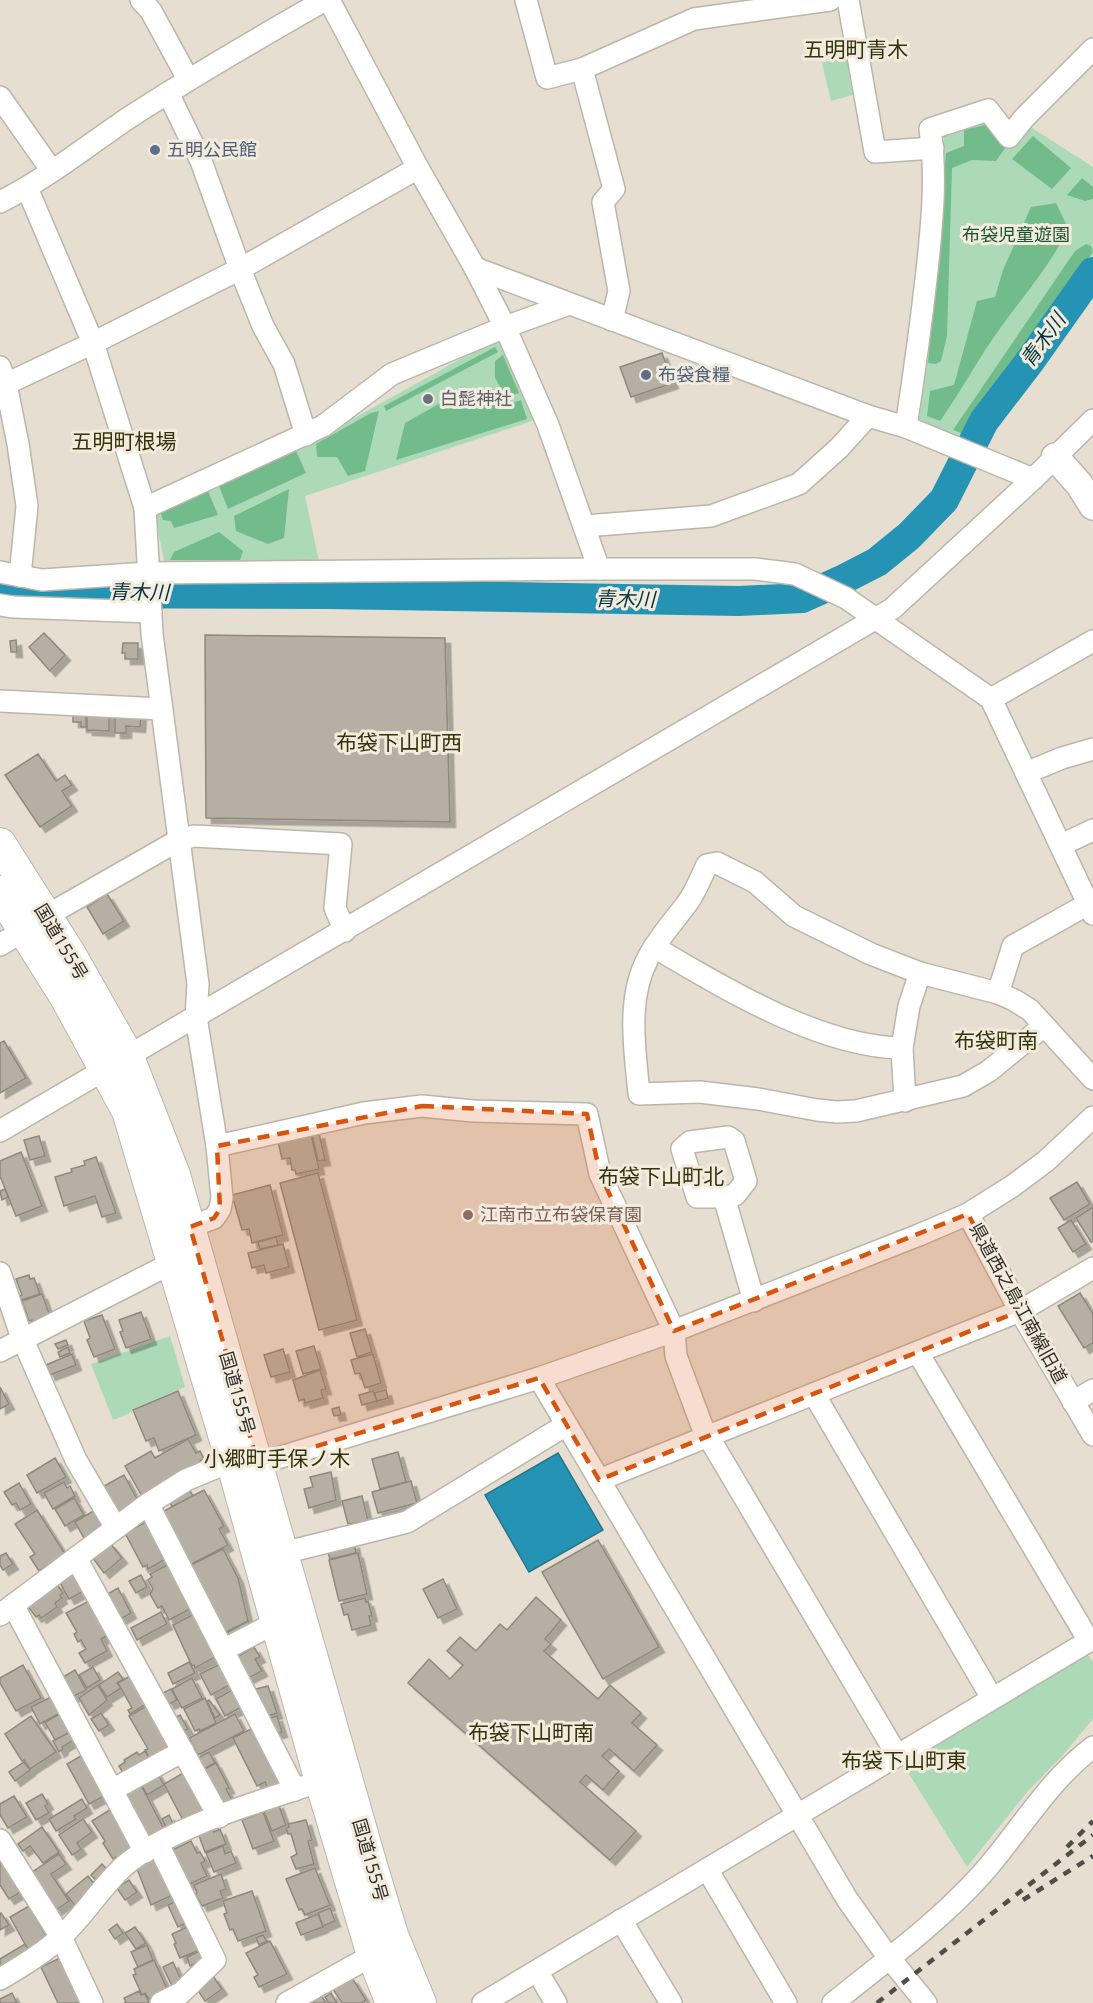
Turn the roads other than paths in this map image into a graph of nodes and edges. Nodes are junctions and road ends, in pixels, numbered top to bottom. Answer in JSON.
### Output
{"nodes":[{"id":1,"x":141,"y":0,"type":"edge"},
{"id":2,"x":325,"y":0,"type":"edge"},
{"id":3,"x":329,"y":0,"type":"edge"},
{"id":4,"x":526,"y":0,"type":"edge"},
{"id":5,"x":830,"y":0,"type":"edge"},
{"id":6,"x":849,"y":0,"type":"edge"},
{"id":7,"x":1093,"y":49,"type":"edge"},
{"id":8,"x":582,"y":69,"type":"junction"},
{"id":9,"x":188,"y":79,"type":"junction"},
{"id":10,"x":168,"y":93,"type":"junction"},
{"id":11,"x":0,"y":97,"type":"edge"},
{"id":12,"x":933,"y":148,"type":"junction"},
{"id":13,"x":418,"y":168,"type":"junction"},
{"id":14,"x":52,"y":171,"type":"junction"},
{"id":15,"x":27,"y":189,"type":"junction"},
{"id":16,"x":0,"y":202,"type":"edge"},
{"id":17,"x":475,"y":267,"type":"junction"},
{"id":18,"x":240,"y":269,"type":"junction"},
{"id":19,"x":568,"y":304,"type":"junction"},
{"id":20,"x":612,"y":320,"type":"junction"},
{"id":21,"x":505,"y":327,"type":"junction"},
{"id":22,"x":93,"y":343,"type":"junction"},
{"id":23,"x":3,"y":376,"type":"edge"},
{"id":24,"x":868,"y":416,"type":"junction"},
{"id":25,"x":1093,"y":420,"type":"edge"},
{"id":26,"x":906,"y":427,"type":"junction"},
{"id":27,"x":306,"y":435,"type":"junction"},
{"id":28,"x":1055,"y":457,"type":"junction"},
{"id":29,"x":1033,"y":478,"type":"junction"},
{"id":30,"x":1093,"y":506,"type":"edge"},
{"id":31,"x":145,"y":508,"type":"junction"},
{"id":32,"x":585,"y":526,"type":"junction"},
{"id":33,"x":600,"y":569,"type":"junction"},
{"id":34,"x":10,"y":574,"type":"edge"},
{"id":35,"x":149,"y":577,"type":"junction"},
{"id":36,"x":0,"y":605,"type":"edge"},
{"id":37,"x":150,"y":609,"type":"junction"},
{"id":38,"x":877,"y":618,"type":"junction"},
{"id":39,"x":1093,"y":641,"type":"edge"},
{"id":40,"x":991,"y":699,"type":"junction"},
{"id":41,"x":0,"y":701,"type":"edge"},
{"id":42,"x":161,"y":709,"type":"junction"},
{"id":43,"x":1093,"y":749,"type":"edge"},
{"id":44,"x":1026,"y":773,"type":"junction"},
{"id":45,"x":1093,"y":830,"type":"edge"},
{"id":46,"x":179,"y":840,"type":"junction"},
{"id":47,"x":0,"y":844,"type":"edge"},
{"id":48,"x":1060,"y":845,"type":"junction"},
{"id":49,"x":0,"y":892,"type":"edge"},
{"id":50,"x":1091,"y":909,"type":"edge"},
{"id":51,"x":23,"y":931,"type":"edge"},
{"id":52,"x":345,"y":931,"type":"junction"},
{"id":53,"x":654,"y":947,"type":"junction"},
{"id":54,"x":920,"y":973,"type":"junction"},
{"id":55,"x":998,"y":993,"type":"junction"},
{"id":56,"x":196,"y":1017,"type":"junction"},
{"id":57,"x":1044,"y":1026,"type":"junction"},
{"id":58,"x":902,"y":1047,"type":"junction"},
{"id":59,"x":116,"y":1064,"type":"junction"},
{"id":60,"x":1093,"y":1079,"type":"edge"},
{"id":61,"x":905,"y":1101,"type":"junction"},
{"id":62,"x":1093,"y":1118,"type":"edge"},
{"id":63,"x":0,"y":1131,"type":"edge"},
{"id":64,"x":217,"y":1146,"type":"junction"},
{"id":65,"x":724,"y":1197,"type":"dead end"},
{"id":66,"x":968,"y":1214,"type":"junction"},
{"id":67,"x":190,"y":1227,"type":"junction"},
{"id":68,"x":172,"y":1263,"type":"junction"},
{"id":69,"x":1093,"y":1268,"type":"edge"},
{"id":70,"x":0,"y":1273,"type":"edge"},
{"id":71,"x":754,"y":1301,"type":"junction"},
{"id":72,"x":1020,"y":1311,"type":"junction"},
{"id":73,"x":674,"y":1331,"type":"junction"},
{"id":74,"x":22,"y":1338,"type":"junction"},
{"id":75,"x":0,"y":1351,"type":"edge"},
{"id":76,"x":918,"y":1353,"type":"junction"},
{"id":77,"x":539,"y":1378,"type":"junction"},
{"id":78,"x":1093,"y":1390,"type":"edge"},
{"id":79,"x":814,"y":1394,"type":"junction"},
{"id":80,"x":1073,"y":1402,"type":"junction"},
{"id":81,"x":566,"y":1425,"type":"junction"},
{"id":82,"x":1093,"y":1435,"type":"edge"},
{"id":83,"x":708,"y":1437,"type":"junction"},
{"id":84,"x":245,"y":1463,"type":"junction"},
{"id":85,"x":599,"y":1480,"type":"junction"},
{"id":86,"x":148,"y":1504,"type":"junction"},
{"id":87,"x":116,"y":1528,"type":"junction"},
{"id":88,"x":283,"y":1553,"type":"junction"},
{"id":89,"x":76,"y":1558,"type":"junction"},
{"id":90,"x":7,"y":1610,"type":"edge"},
{"id":91,"x":277,"y":1622,"type":"junction"},
{"id":92,"x":1091,"y":1645,"type":"edge"},
{"id":93,"x":223,"y":1650,"type":"junction"},
{"id":94,"x":992,"y":1698,"type":"junction"},
{"id":95,"x":1093,"y":1747,"type":"edge"},
{"id":96,"x":183,"y":1751,"type":"junction"},
{"id":97,"x":897,"y":1755,"type":"junction"},
{"id":98,"x":308,"y":1785,"type":"junction"},
{"id":99,"x":112,"y":1790,"type":"junction"},
{"id":100,"x":796,"y":1816,"type":"junction"},
{"id":101,"x":219,"y":1817,"type":"junction"},
{"id":102,"x":1,"y":1843,"type":"edge"},
{"id":103,"x":152,"y":1848,"type":"junction"},
{"id":104,"x":707,"y":1869,"type":"junction"},
{"id":105,"x":621,"y":1920,"type":"junction"},
{"id":106,"x":61,"y":1937,"type":"junction"},
{"id":107,"x":373,"y":1955,"type":"junction"},
{"id":108,"x":889,"y":1958,"type":"junction"},
{"id":109,"x":537,"y":1971,"type":"junction"},
{"id":110,"x":0,"y":1979,"type":"edge"},
{"id":111,"x":92,"y":2003,"type":"edge"},
{"id":112,"x":161,"y":2003,"type":"edge"},
{"id":113,"x":287,"y":2003,"type":"edge"},
{"id":114,"x":392,"y":2003,"type":"edge"},
{"id":115,"x":420,"y":2003,"type":"edge"},
{"id":116,"x":483,"y":2003,"type":"edge"},
{"id":117,"x":556,"y":2003,"type":"edge"},
{"id":118,"x":671,"y":2003,"type":"edge"},
{"id":119,"x":786,"y":2003,"type":"edge"},
{"id":120,"x":832,"y":2003,"type":"edge"},
{"id":121,"x":926,"y":2003,"type":"edge"}],
"edges":[{"from":1,"to":9,"type":"street"},
{"from":2,"to":9,"type":"street"},
{"from":3,"to":13,"type":"street"},
{"from":4,"to":8,"type":"street"},
{"from":5,"to":8,"type":"street"},
{"from":6,"to":12,"type":"street"},
{"from":7,"to":12,"type":"street"},
{"from":8,"to":20,"type":"street"},
{"from":9,"to":10,"type":"street"},
{"from":10,"to":14,"type":"street"},
{"from":10,"to":18,"type":"street"},
{"from":11,"to":14,"type":"street"},
{"from":12,"to":26,"type":"street"},
{"from":13,"to":17,"type":"street"},
{"from":13,"to":18,"type":"street"},
{"from":14,"to":15,"type":"street"},
{"from":15,"to":16,"type":"street"},
{"from":15,"to":22,"type":"street"},
{"from":17,"to":19,"type":"street"},
{"from":17,"to":21,"type":"street"},
{"from":18,"to":22,"type":"street"},
{"from":18,"to":27,"type":"street"},
{"from":19,"to":20,"type":"street"},
{"from":19,"to":21,"type":"street"},
{"from":20,"to":24,"type":"street"},
{"from":21,"to":27,"type":"street"},
{"from":21,"to":32,"type":"street"},
{"from":22,"to":23,"type":"street"},
{"from":22,"to":31,"type":"street"},
{"from":23,"to":34,"type":"street"},
{"from":24,"to":26,"type":"street"},
{"from":24,"to":32,"type":"street"},
{"from":25,"to":28,"type":"street"},
{"from":26,"to":29,"type":"street"},
{"from":27,"to":31,"type":"street"},
{"from":28,"to":29,"type":"street"},
{"from":28,"to":30,"type":"main road"},
{"from":29,"to":38,"type":"street"},
{"from":31,"to":35,"type":"street"},
{"from":32,"to":33,"type":"street"},
{"from":33,"to":35,"type":"street"},
{"from":33,"to":38,"type":"street"},
{"from":34,"to":35,"type":"street"},
{"from":35,"to":37,"type":"street"},
{"from":36,"to":37,"type":"street"},
{"from":37,"to":42,"type":"street"},
{"from":38,"to":40,"type":"street"},
{"from":38,"to":52,"type":"street"},
{"from":39,"to":40,"type":"street"},
{"from":40,"to":44,"type":"street"},
{"from":41,"to":42,"type":"street"},
{"from":42,"to":46,"type":"street"},
{"from":43,"to":44,"type":"street"},
{"from":44,"to":48,"type":"street"},
{"from":45,"to":48,"type":"street"},
{"from":46,"to":51,"type":"street"},
{"from":46,"to":52,"type":"street"},
{"from":46,"to":56,"type":"street"},
{"from":47,"to":51,"type":"highway","name":"国道155号"},
{"from":48,"to":50,"type":"street"},
{"from":49,"to":51,"type":"highway","name":"国道155号"},
{"from":50,"to":55,"type":"street"},
{"from":51,"to":59,"type":"highway","name":"国道155号"},
{"from":52,"to":56,"type":"street"},
{"from":53,"to":54,"type":"street"},
{"from":53,"to":58,"type":"street"},
{"from":53,"to":61,"type":"street"},
{"from":54,"to":55,"type":"street"},
{"from":54,"to":58,"type":"street"},
{"from":55,"to":57,"type":"street"},
{"from":56,"to":59,"type":"street"},
{"from":56,"to":64,"type":"street"},
{"from":57,"to":60,"type":"street"},
{"from":57,"to":61,"type":"street"},
{"from":58,"to":61,"type":"street"},
{"from":59,"to":63,"type":"street"},
{"from":59,"to":67,"type":"highway","name":"国道155号"},
{"from":59,"to":68,"type":"highway","name":"国道155号"},
{"from":62,"to":66,"type":"street","name":"県道西之島江南線旧道"},
{"from":64,"to":67,"type":"street"},
{"from":64,"to":73,"type":"street"},
{"from":65,"to":71,"type":"street"},
{"from":66,"to":71,"type":"street"},
{"from":66,"to":72,"type":"street","name":"県道西之島江南線旧道"},
{"from":67,"to":84,"type":"highway","name":"国道155号"},
{"from":68,"to":74,"type":"street"},
{"from":68,"to":84,"type":"highway","name":"国道155号"},
{"from":69,"to":72,"type":"street"},
{"from":70,"to":74,"type":"street"},
{"from":71,"to":73,"type":"street"},
{"from":72,"to":76,"type":"street"},
{"from":72,"to":80,"type":"street","name":"県道西之島江南線旧道"},
{"from":73,"to":77,"type":"street"},
{"from":73,"to":83,"type":"street"},
{"from":74,"to":75,"type":"street"},
{"from":74,"to":87,"type":"street"},
{"from":76,"to":79,"type":"street"},
{"from":76,"to":92,"type":"street"},
{"from":77,"to":81,"type":"street"},
{"from":77,"to":84,"type":"street"},
{"from":78,"to":80,"type":"street"},
{"from":79,"to":83,"type":"street"},
{"from":79,"to":94,"type":"street"},
{"from":80,"to":82,"type":"street","name":"県道西之島江南線旧道"},
{"from":81,"to":85,"type":"street"},
{"from":81,"to":88,"type":"street"},
{"from":83,"to":85,"type":"street"},
{"from":83,"to":97,"type":"street"},
{"from":84,"to":86,"type":"street"},
{"from":84,"to":88,"type":"highway","name":"国道155号"},
{"from":84,"to":91,"type":"highway","name":"国道155号"},
{"from":85,"to":100,"type":"street"},
{"from":86,"to":87,"type":"street"},
{"from":86,"to":93,"type":"street"},
{"from":87,"to":89,"type":"street"},
{"from":88,"to":115,"type":"highway","name":"国道155号"},
{"from":89,"to":90,"type":"street"},
{"from":89,"to":96,"type":"street"},
{"from":90,"to":99,"type":"street"},
{"from":91,"to":93,"type":"street"},
{"from":91,"to":98,"type":"highway","name":"国道155号"},
{"from":92,"to":94,"type":"street"},
{"from":93,"to":98,"type":"street"},
{"from":94,"to":97,"type":"street"},
{"from":95,"to":108,"type":"street"},
{"from":96,"to":99,"type":"street"},
{"from":96,"to":101,"type":"street"},
{"from":97,"to":100,"type":"street"},
{"from":98,"to":101,"type":"street"},
{"from":98,"to":107,"type":"highway","name":"国道155号"},
{"from":99,"to":103,"type":"street"},
{"from":100,"to":104,"type":"street"},
{"from":100,"to":108,"type":"street"},
{"from":101,"to":103,"type":"street"},
{"from":102,"to":106,"type":"street"},
{"from":103,"to":106,"type":"street"},
{"from":103,"to":112,"type":"street"},
{"from":104,"to":105,"type":"street"},
{"from":104,"to":119,"type":"street"},
{"from":105,"to":109,"type":"street"},
{"from":105,"to":118,"type":"street"},
{"from":106,"to":110,"type":"street"},
{"from":106,"to":111,"type":"street"},
{"from":107,"to":113,"type":"street"},
{"from":107,"to":114,"type":"highway","name":"国道155号"},
{"from":108,"to":120,"type":"street"},
{"from":108,"to":121,"type":"street"},
{"from":109,"to":116,"type":"street"},
{"from":109,"to":117,"type":"street"}]}
